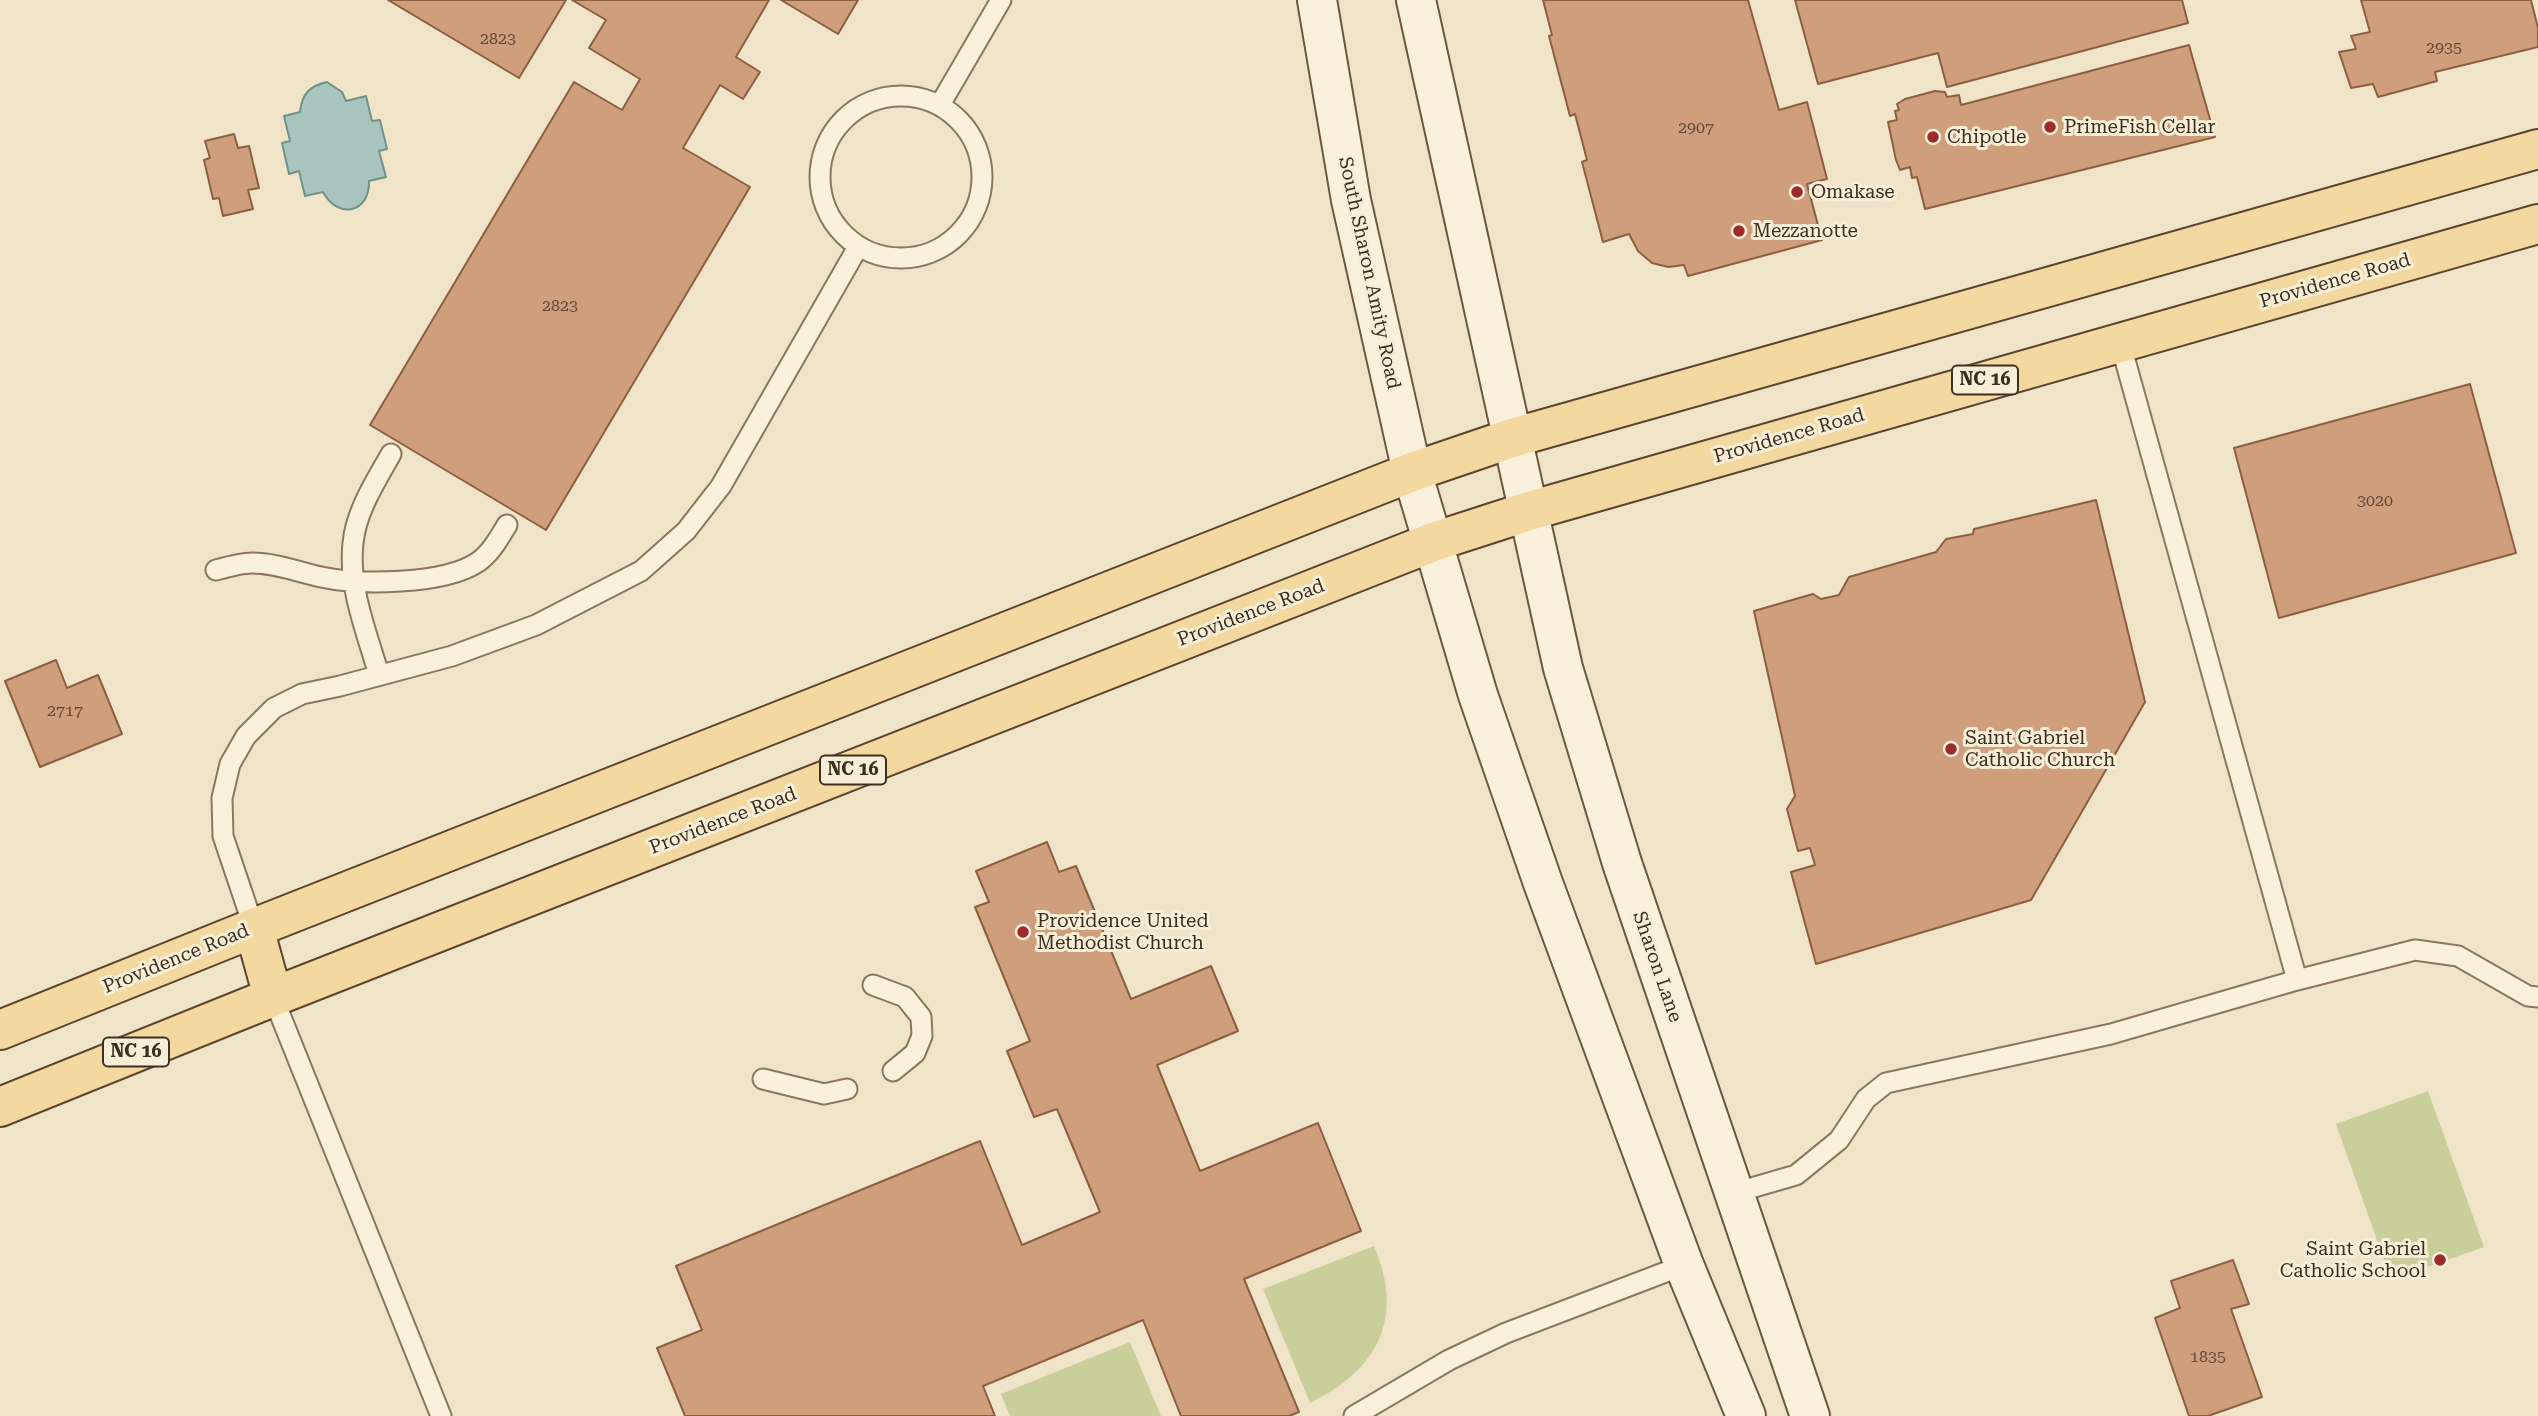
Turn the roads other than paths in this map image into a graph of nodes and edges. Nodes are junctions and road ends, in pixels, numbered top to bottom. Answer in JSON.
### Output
{"nodes":[{"id":1,"x":1001,"y":0,"type":"edge"},
{"id":2,"x":1317,"y":0,"type":"edge"},
{"id":3,"x":1416,"y":0,"type":"edge"},
{"id":4,"x":941,"y":103,"type":"junction"},
{"id":5,"x":2538,"y":149,"type":"edge"},
{"id":6,"x":2538,"y":224,"type":"edge"},
{"id":7,"x":858,"y":247,"type":"junction"},
{"id":8,"x":2120,"y":342,"type":"junction"},
{"id":9,"x":1512,"y":439,"type":"junction"},
{"id":10,"x":391,"y":454,"type":"dead end"},
{"id":11,"x":1412,"y":472,"type":"junction"},
{"id":12,"x":1529,"y":510,"type":"junction"},
{"id":13,"x":507,"y":524,"type":"dead end"},
{"id":14,"x":1433,"y":542,"type":"junction"},
{"id":15,"x":216,"y":570,"type":"dead end"},
{"id":16,"x":354,"y":580,"type":"junction"},
{"id":17,"x":379,"y":675,"type":"junction"},
{"id":18,"x":254,"y":928,"type":"junction"},
{"id":19,"x":2297,"y":980,"type":"junction"},
{"id":20,"x":873,"y":985,"type":"dead end"},
{"id":21,"x":2538,"y":997,"type":"edge"},
{"id":22,"x":273,"y":998,"type":"junction"},
{"id":23,"x":0,"y":1030,"type":"edge"},
{"id":24,"x":893,"y":1071,"type":"dead end"},
{"id":25,"x":763,"y":1079,"type":"dead end"},
{"id":26,"x":847,"y":1089,"type":"dead end"},
{"id":27,"x":0,"y":1107,"type":"edge"},
{"id":28,"x":1734,"y":1193,"type":"junction"},
{"id":29,"x":1684,"y":1265,"type":"junction"},
{"id":30,"x":440,"y":1416,"type":"edge"},
{"id":31,"x":1354,"y":1416,"type":"edge"},
{"id":32,"x":1746,"y":1416,"type":"edge"},
{"id":33,"x":1810,"y":1416,"type":"edge"}],
"edges":[{"from":1,"to":4,"type":"lane"},
{"from":2,"to":11,"type":"main road","name":"South Sharon Amity Road"},
{"from":3,"to":9,"type":"main road"},
{"from":4,"to":7,"type":"lane"},
{"from":4,"to":7,"type":"lane"},
{"from":5,"to":9,"type":"main road","name":"Providence Road"},
{"from":6,"to":8,"type":"main road","name":"Providence Road","number":"NC 16"},
{"from":7,"to":17,"type":"lane"},
{"from":8,"to":12,"type":"main road","name":"Providence Road","number":"NC 16"},
{"from":8,"to":19,"type":"lane"},
{"from":9,"to":11,"type":"main road","name":"Providence Road"},
{"from":9,"to":12,"type":"main road"},
{"from":10,"to":16,"type":"lane"},
{"from":11,"to":14,"type":"main road","name":"South Sharon Amity Road"},
{"from":11,"to":18,"type":"main road","name":"Providence Road"},
{"from":12,"to":14,"type":"main road","name":"Providence Road","number":"NC 16"},
{"from":12,"to":28,"type":"main road","name":"Sharon Lane"},
{"from":13,"to":16,"type":"lane"},
{"from":14,"to":22,"type":"main road","name":"Providence Road","number":"NC 16"},
{"from":14,"to":29,"type":"main road"},
{"from":15,"to":16,"type":"lane"},
{"from":16,"to":17,"type":"lane"},
{"from":17,"to":18,"type":"lane"},
{"from":18,"to":22,"type":"main road"},
{"from":18,"to":23,"type":"main road","name":"Providence Road"},
{"from":19,"to":21,"type":"lane"},
{"from":19,"to":28,"type":"lane"},
{"from":20,"to":24,"type":"lane"},
{"from":22,"to":27,"type":"main road","name":"Providence Road","number":"NC 16"},
{"from":22,"to":30,"type":"lane"},
{"from":25,"to":26,"type":"lane"},
{"from":28,"to":33,"type":"main road","name":"Sharon Lane"},
{"from":29,"to":31,"type":"lane"},
{"from":29,"to":32,"type":"main road"}]}
